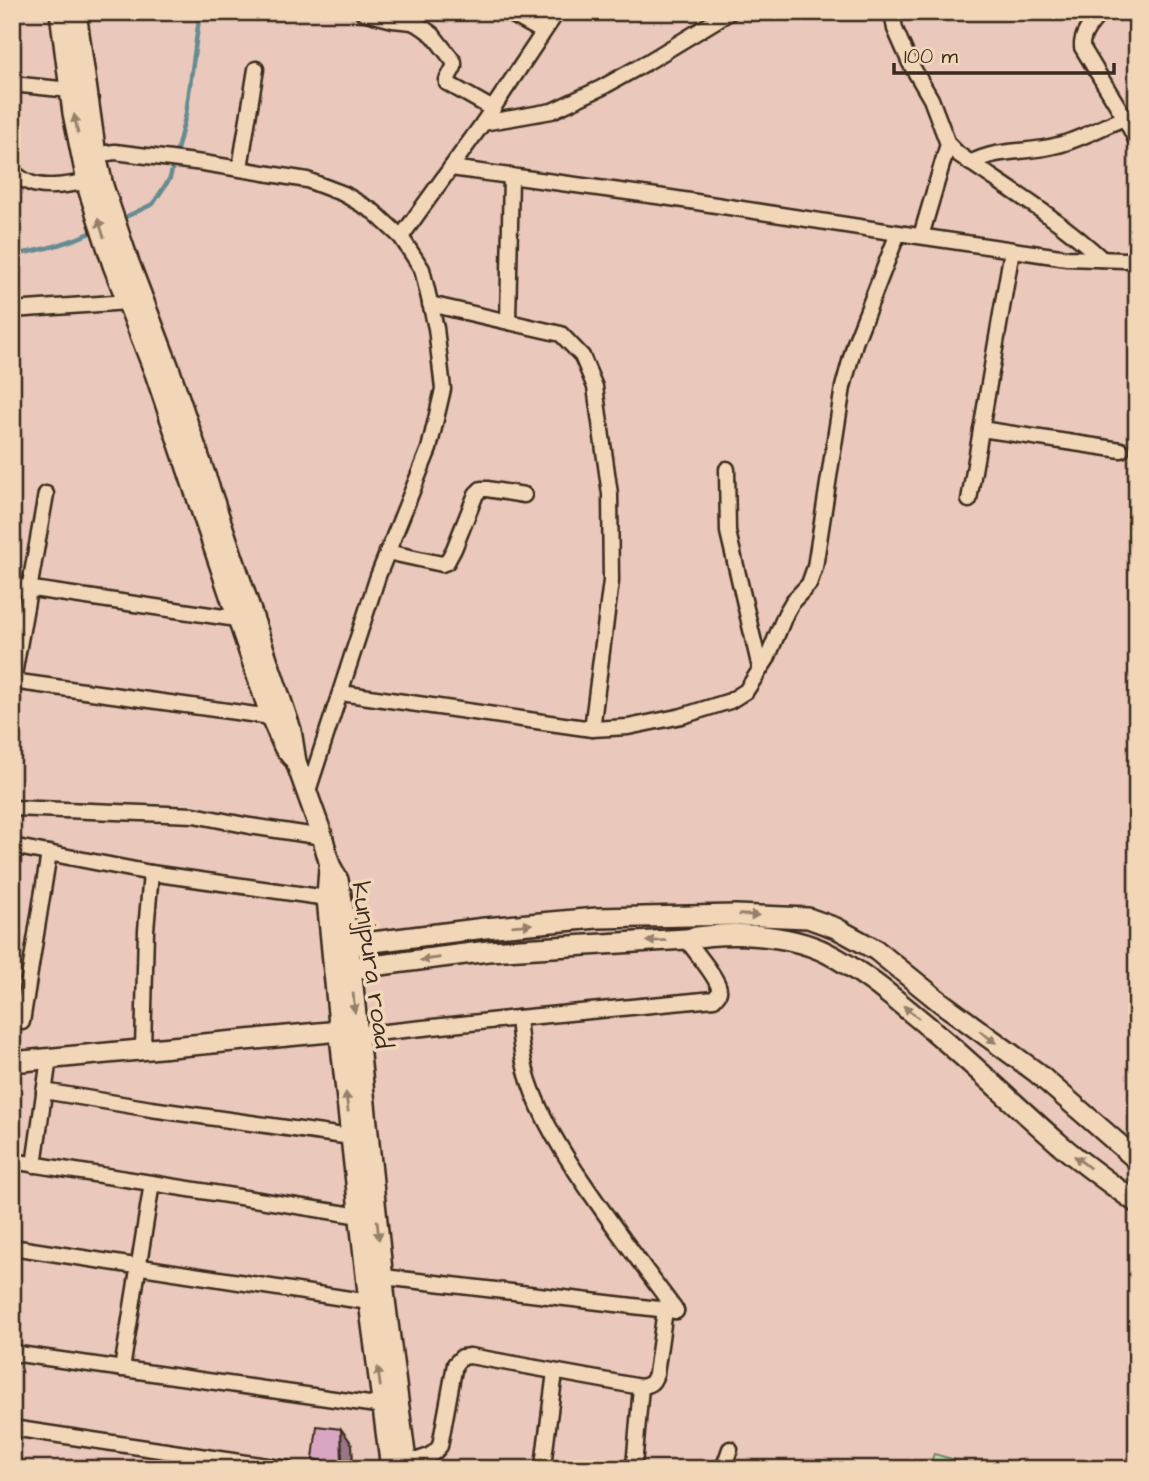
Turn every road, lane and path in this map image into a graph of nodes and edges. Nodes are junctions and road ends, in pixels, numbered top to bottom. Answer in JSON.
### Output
{"nodes":[{"id":1,"x":60,"y":12,"type":"edge"},
{"id":2,"x":76,"y":12,"type":"edge"},
{"id":3,"x":362,"y":12,"type":"edge"},
{"id":4,"x":507,"y":12,"type":"edge"},
{"id":5,"x":557,"y":12,"type":"edge"},
{"id":6,"x":730,"y":12,"type":"edge"},
{"id":7,"x":892,"y":12,"type":"edge"},
{"id":8,"x":1101,"y":12,"type":"edge"},
{"id":9,"x":543,"y":32,"type":"junction"},
{"id":10,"x":257,"y":69,"type":"dead end"},
{"id":11,"x":12,"y":84,"type":"edge"},
{"id":12,"x":70,"y":90,"type":"junction"},
{"id":13,"x":493,"y":108,"type":"junction"},
{"id":14,"x":1125,"y":118,"type":"junction"},
{"id":15,"x":483,"y":123,"type":"junction"},
{"id":16,"x":1137,"y":142,"type":"edge"},
{"id":17,"x":948,"y":144,"type":"junction"},
{"id":18,"x":98,"y":155,"type":"junction"},
{"id":19,"x":970,"y":163,"type":"junction"},
{"id":20,"x":451,"y":168,"type":"junction"},
{"id":21,"x":240,"y":169,"type":"junction"},
{"id":22,"x":12,"y":171,"type":"edge"},
{"id":23,"x":511,"y":176,"type":"junction"},
{"id":24,"x":95,"y":184,"type":"junction"},
{"id":25,"x":898,"y":233,"type":"junction"},
{"id":26,"x":921,"y":236,"type":"junction"},
{"id":27,"x":401,"y":237,"type":"junction"},
{"id":28,"x":1012,"y":250,"type":"junction"},
{"id":29,"x":1102,"y":259,"type":"junction"},
{"id":30,"x":1137,"y":259,"type":"edge"},
{"id":31,"x":121,"y":263,"type":"junction"},
{"id":32,"x":128,"y":302,"type":"junction"},
{"id":33,"x":430,"y":304,"type":"junction"},
{"id":34,"x":13,"y":310,"type":"edge"},
{"id":35,"x":508,"y":321,"type":"junction"},
{"id":36,"x":12,"y":326,"type":"edge"},
{"id":37,"x":981,"y":429,"type":"junction"},
{"id":38,"x":1121,"y":450,"type":"dead end"},
{"id":39,"x":727,"y":469,"type":"dead end"},
{"id":40,"x":46,"y":494,"type":"dead end"},
{"id":41,"x":524,"y":495,"type":"dead end"},
{"id":42,"x":969,"y":500,"type":"dead end"},
{"id":43,"x":387,"y":552,"type":"junction"},
{"id":44,"x":12,"y":586,"type":"edge"},
{"id":45,"x":29,"y":588,"type":"junction"},
{"id":46,"x":237,"y":619,"type":"junction"},
{"id":47,"x":760,"y":668,"type":"junction"},
{"id":48,"x":13,"y":683,"type":"edge"},
{"id":49,"x":341,"y":692,"type":"junction"},
{"id":50,"x":271,"y":717,"type":"junction"},
{"id":51,"x":592,"y":729,"type":"junction"},
{"id":52,"x":296,"y":762,"type":"junction"},
{"id":53,"x":307,"y":791,"type":"junction"},
{"id":54,"x":12,"y":808,"type":"edge"},
{"id":55,"x":323,"y":837,"type":"junction"},
{"id":56,"x":12,"y":846,"type":"edge"},
{"id":57,"x":50,"y":853,"type":"junction"},
{"id":58,"x":330,"y":865,"type":"junction"},
{"id":59,"x":151,"y":873,"type":"junction"},
{"id":60,"x":327,"y":898,"type":"junction"},
{"id":61,"x":686,"y":939,"type":"junction"},
{"id":62,"x":341,"y":947,"type":"junction"},
{"id":63,"x":343,"y":970,"type":"junction"},
{"id":64,"x":518,"y":1017,"type":"junction"},
{"id":65,"x":22,"y":1021,"type":"dead end"},
{"id":66,"x":348,"y":1033,"type":"junction"},
{"id":67,"x":143,"y":1049,"type":"junction"},
{"id":68,"x":49,"y":1058,"type":"junction"},
{"id":69,"x":12,"y":1062,"type":"edge"},
{"id":70,"x":44,"y":1091,"type":"junction"},
{"id":71,"x":352,"y":1137,"type":"junction"},
{"id":72,"x":1137,"y":1160,"type":"edge"},
{"id":73,"x":12,"y":1161,"type":"edge"},
{"id":74,"x":34,"y":1165,"type":"junction"},
{"id":75,"x":152,"y":1183,"type":"junction"},
{"id":76,"x":1137,"y":1203,"type":"edge"},
{"id":77,"x":360,"y":1216,"type":"junction"},
{"id":78,"x":12,"y":1247,"type":"edge"},
{"id":79,"x":138,"y":1266,"type":"junction"},
{"id":80,"x":375,"y":1276,"type":"junction"},
{"id":81,"x":369,"y":1302,"type":"junction"},
{"id":82,"x":665,"y":1310,"type":"junction"},
{"id":83,"x":12,"y":1353,"type":"edge"},
{"id":84,"x":122,"y":1369,"type":"junction"},
{"id":85,"x":555,"y":1372,"type":"junction"},
{"id":86,"x":641,"y":1387,"type":"junction"},
{"id":87,"x":383,"y":1406,"type":"junction"},
{"id":88,"x":12,"y":1427,"type":"edge"},
{"id":89,"x":730,"y":1449,"type":"dead end"},
{"id":90,"x":398,"y":1464,"type":"edge"},
{"id":91,"x":543,"y":1466,"type":"dead end"},
{"id":92,"x":634,"y":1466,"type":"dead end"},
{"id":93,"x":287,"y":1469,"type":"edge"},
{"id":94,"x":723,"y":1469,"type":"edge"}],
"edges":[{"from":1,"to":12,"type":"street"},
{"from":2,"to":18,"type":"street"},
{"from":3,"to":13,"type":"street"},
{"from":4,"to":9,"type":"street"},
{"from":5,"to":9,"type":"street"},
{"from":6,"to":15,"type":"street"},
{"from":7,"to":17,"type":"street"},
{"from":8,"to":14,"type":"street"},
{"from":9,"to":13,"type":"street"},
{"from":10,"to":21,"type":"street"},
{"from":11,"to":12,"type":"street"},
{"from":18,"to":12,"type":"street","one_way":true},
{"from":13,"to":15,"type":"street"},
{"from":14,"to":16,"type":"street"},
{"from":14,"to":19,"type":"street"},
{"from":15,"to":20,"type":"street"},
{"from":17,"to":19,"type":"street"},
{"from":17,"to":26,"type":"street"},
{"from":18,"to":21,"type":"street"},
{"from":18,"to":24,"type":"street"},
{"from":19,"to":29,"type":"street"},
{"from":20,"to":23,"type":"street"},
{"from":20,"to":27,"type":"street"},
{"from":21,"to":27,"type":"street"},
{"from":22,"to":24,"type":"street"},
{"from":23,"to":25,"type":"street"},
{"from":23,"to":35,"type":"street"},
{"from":24,"to":31,"type":"street"},
{"from":25,"to":26,"type":"street"},
{"from":25,"to":47,"type":"street"},
{"from":26,"to":28,"type":"street"},
{"from":27,"to":33,"type":"street"},
{"from":28,"to":29,"type":"street"},
{"from":28,"to":37,"type":"street"},
{"from":29,"to":30,"type":"street"},
{"from":31,"to":32,"type":"street"},
{"from":31,"to":52,"type":"street"},
{"from":32,"to":34,"type":"street"},
{"from":32,"to":46,"type":"street"},
{"from":33,"to":35,"type":"street"},
{"from":33,"to":43,"type":"street"},
{"from":34,"to":36,"type":"street"},
{"from":35,"to":51,"type":"street"},
{"from":37,"to":38,"type":"street"},
{"from":37,"to":42,"type":"street"},
{"from":39,"to":47,"type":"street"},
{"from":40,"to":45,"type":"street"},
{"from":41,"to":43,"type":"street"},
{"from":43,"to":49,"type":"street"},
{"from":44,"to":45,"type":"street"},
{"from":45,"to":46,"type":"street"},
{"from":45,"to":48,"type":"street"},
{"from":46,"to":50,"type":"street"},
{"from":47,"to":51,"type":"street"},
{"from":48,"to":50,"type":"street"},
{"from":49,"to":51,"type":"street"},
{"from":49,"to":53,"type":"street"},
{"from":50,"to":52,"type":"street"},
{"from":52,"to":53,"type":"street"},
{"from":53,"to":55,"type":"street"},
{"from":54,"to":55,"type":"street"},
{"from":55,"to":58,"type":"street"},
{"from":56,"to":57,"type":"street"},
{"from":57,"to":59,"type":"street"},
{"from":57,"to":65,"type":"street"},
{"from":58,"to":60,"type":"street","name":"kunjpura road"},
{"from":58,"to":62,"type":"street","name":"kunjpura road"},
{"from":59,"to":60,"type":"street"},
{"from":59,"to":67,"type":"street"},
{"from":60,"to":62,"type":"street","name":"kunjpura road"},
{"from":61,"to":63,"type":"street","one_way":true},
{"from":61,"to":64,"type":"street"},
{"from":76,"to":61,"type":"street","one_way":true},
{"from":62,"to":63,"type":"street","name":"kunjpura road"},
{"from":62,"to":72,"type":"street","one_way":true},
{"from":63,"to":66,"type":"street","name":"kunjpura road"},
{"from":64,"to":66,"type":"street"},
{"from":64,"to":82,"type":"street"},
{"from":66,"to":67,"type":"street"},
{"from":71,"to":66,"type":"street","name":"kunjpura road","one_way":true},
{"from":66,"to":80,"type":"street","name":"kunjpura road","one_way":true},
{"from":67,"to":68,"type":"street"},
{"from":68,"to":69,"type":"street"},
{"from":68,"to":70,"type":"street"},
{"from":70,"to":71,"type":"street"},
{"from":70,"to":74,"type":"street"},
{"from":71,"to":77,"type":"street","name":"kunjpura road"},
{"from":73,"to":74,"type":"street"},
{"from":74,"to":75,"type":"street"},
{"from":75,"to":77,"type":"street"},
{"from":75,"to":79,"type":"street"},
{"from":77,"to":80,"type":"street","name":"kunjpura road"},
{"from":78,"to":79,"type":"street"},
{"from":79,"to":81,"type":"street"},
{"from":79,"to":84,"type":"street"},
{"from":80,"to":81,"type":"street","name":"kunjpura road"},
{"from":80,"to":82,"type":"street"},
{"from":80,"to":90,"type":"street","name":"kunjpura road"},
{"from":87,"to":81,"type":"street","name":"kunjpura road","one_way":true},
{"from":82,"to":86,"type":"street"},
{"from":83,"to":84,"type":"street"},
{"from":84,"to":87,"type":"street"},
{"from":85,"to":86,"type":"street"},
{"from":85,"to":90,"type":"street"},
{"from":85,"to":91,"type":"street"},
{"from":86,"to":92,"type":"street"},
{"from":87,"to":90,"type":"street","name":"kunjpura road"},
{"from":88,"to":93,"type":"street"},
{"from":89,"to":94,"type":"street"}]}
